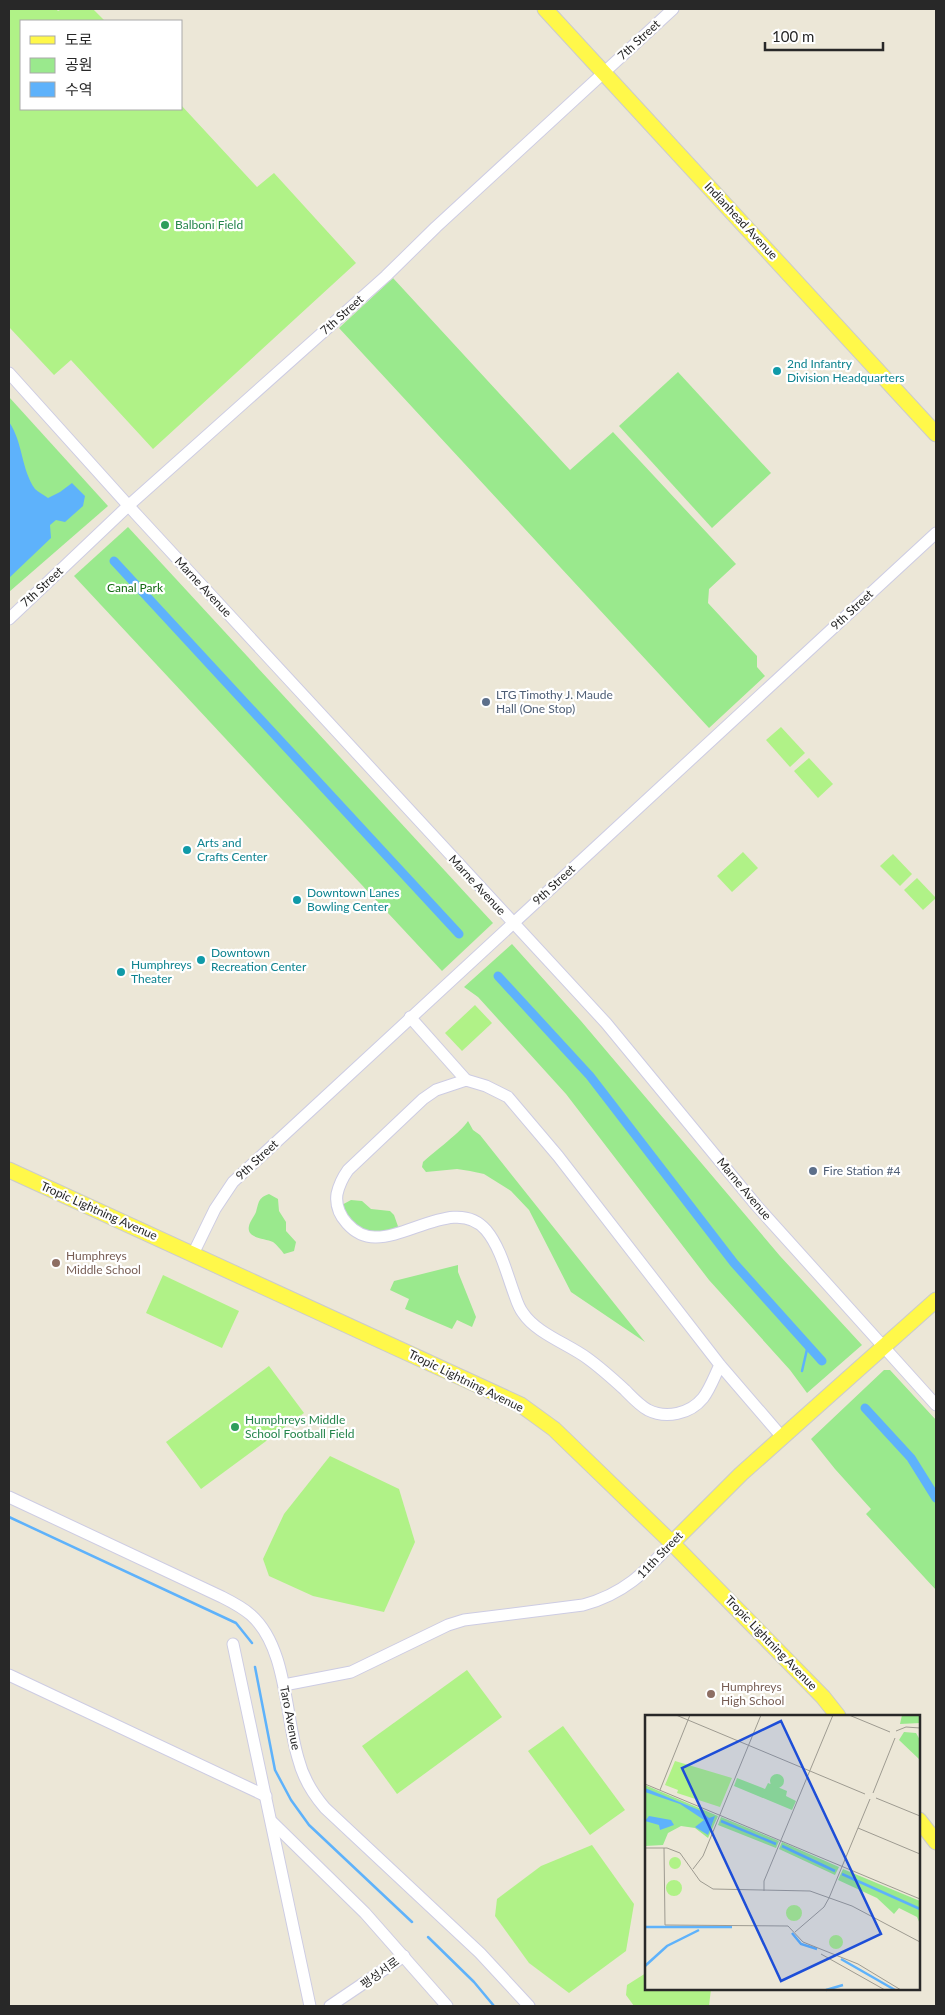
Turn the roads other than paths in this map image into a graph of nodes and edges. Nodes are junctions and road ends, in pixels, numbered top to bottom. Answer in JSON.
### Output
{"nodes":[{"id":1,"x":545,"y":9,"type":"edge"},
{"id":2,"x":673,"y":9,"type":"edge"},
{"id":3,"x":604,"y":73,"type":"junction"},
{"id":4,"x":9,"y":373,"type":"edge"},
{"id":5,"x":936,"y":434,"type":"edge"},
{"id":6,"x":128,"y":506,"type":"junction"},
{"id":7,"x":936,"y":533,"type":"edge"},
{"id":8,"x":9,"y":619,"type":"edge"},
{"id":9,"x":513,"y":923,"type":"junction"},
{"id":10,"x":410,"y":1017,"type":"junction"},
{"id":11,"x":466,"y":1080,"type":"junction"},
{"id":12,"x":9,"y":1170,"type":"edge"},
{"id":13,"x":193,"y":1254,"type":"junction"},
{"id":14,"x":936,"y":1300,"type":"edge"},
{"id":15,"x":884,"y":1348,"type":"junction"},
{"id":16,"x":720,"y":1365,"type":"junction"},
{"id":17,"x":936,"y":1404,"type":"edge"},
{"id":18,"x":782,"y":1438,"type":"junction"},
{"id":19,"x":9,"y":1497,"type":"edge"},
{"id":20,"x":672,"y":1543,"type":"junction"},
{"id":21,"x":233,"y":1644,"type":"dead end"},
{"id":22,"x":9,"y":1675,"type":"edge"},
{"id":23,"x":284,"y":1685,"type":"junction"},
{"id":24,"x":837,"y":1715,"type":"edge"},
{"id":25,"x":266,"y":1796,"type":"junction"},
{"id":26,"x":920,"y":1821,"type":"edge"},
{"id":27,"x":272,"y":1822,"type":"junction"},
{"id":28,"x":936,"y":1842,"type":"edge"},
{"id":29,"x":299,"y":1848,"type":"junction"},
{"id":30,"x":278,"y":1854,"type":"junction"},
{"id":31,"x":404,"y":1956,"type":"junction"},
{"id":32,"x":310,"y":2006,"type":"edge"},
{"id":33,"x":330,"y":2006,"type":"edge"},
{"id":34,"x":447,"y":2006,"type":"edge"},
{"id":35,"x":528,"y":2006,"type":"edge"}],
"edges":[{"from":1,"to":3,"type":"main road","name":"Indianhead Avenue"},
{"from":2,"to":3,"type":"street","name":"7th Street"},
{"from":3,"to":5,"type":"main road","name":"Indianhead Avenue"},
{"from":3,"to":6,"type":"street","name":"7th Street"},
{"from":4,"to":6,"type":"street","name":"Marne Avenue"},
{"from":6,"to":8,"type":"street","name":"7th Street"},
{"from":6,"to":9,"type":"street","name":"Marne Avenue"},
{"from":7,"to":9,"type":"street","name":"9th Street"},
{"from":9,"to":10,"type":"street","name":"9th Street"},
{"from":9,"to":15,"type":"street","name":"Marne Avenue"},
{"from":10,"to":11,"type":"street"},
{"from":10,"to":13,"type":"street","name":"9th Street"},
{"from":11,"to":16,"type":"street"},
{"from":11,"to":16,"type":"street"},
{"from":12,"to":13,"type":"main road","name":"Tropic Lightning Avenue"},
{"from":13,"to":20,"type":"main road","name":"Tropic Lightning Avenue"},
{"from":14,"to":15,"type":"main road","name":"11th Street"},
{"from":15,"to":17,"type":"street","name":"Marne Avenue"},
{"from":15,"to":18,"type":"main road","name":"11th Street"},
{"from":16,"to":18,"type":"street"},
{"from":18,"to":20,"type":"main road","name":"11th Street"},
{"from":19,"to":23,"type":"street","name":"Taro Avenue"},
{"from":20,"to":23,"type":"street","name":"11th Street"},
{"from":20,"to":24,"type":"main road","name":"Tropic Lightning Avenue"},
{"from":21,"to":25,"type":"street"},
{"from":22,"to":25,"type":"street"},
{"from":23,"to":35,"type":"street","name":"Taro Avenue"},
{"from":25,"to":27,"type":"street"},
{"from":26,"to":28,"type":"main road"},
{"from":27,"to":29,"type":"street"},
{"from":27,"to":30,"type":"street"},
{"from":29,"to":30,"type":"street"},
{"from":29,"to":31,"type":"street"},
{"from":30,"to":32,"type":"street"},
{"from":31,"to":33,"type":"street","name":"팽성서로"},
{"from":31,"to":34,"type":"street"}]}
